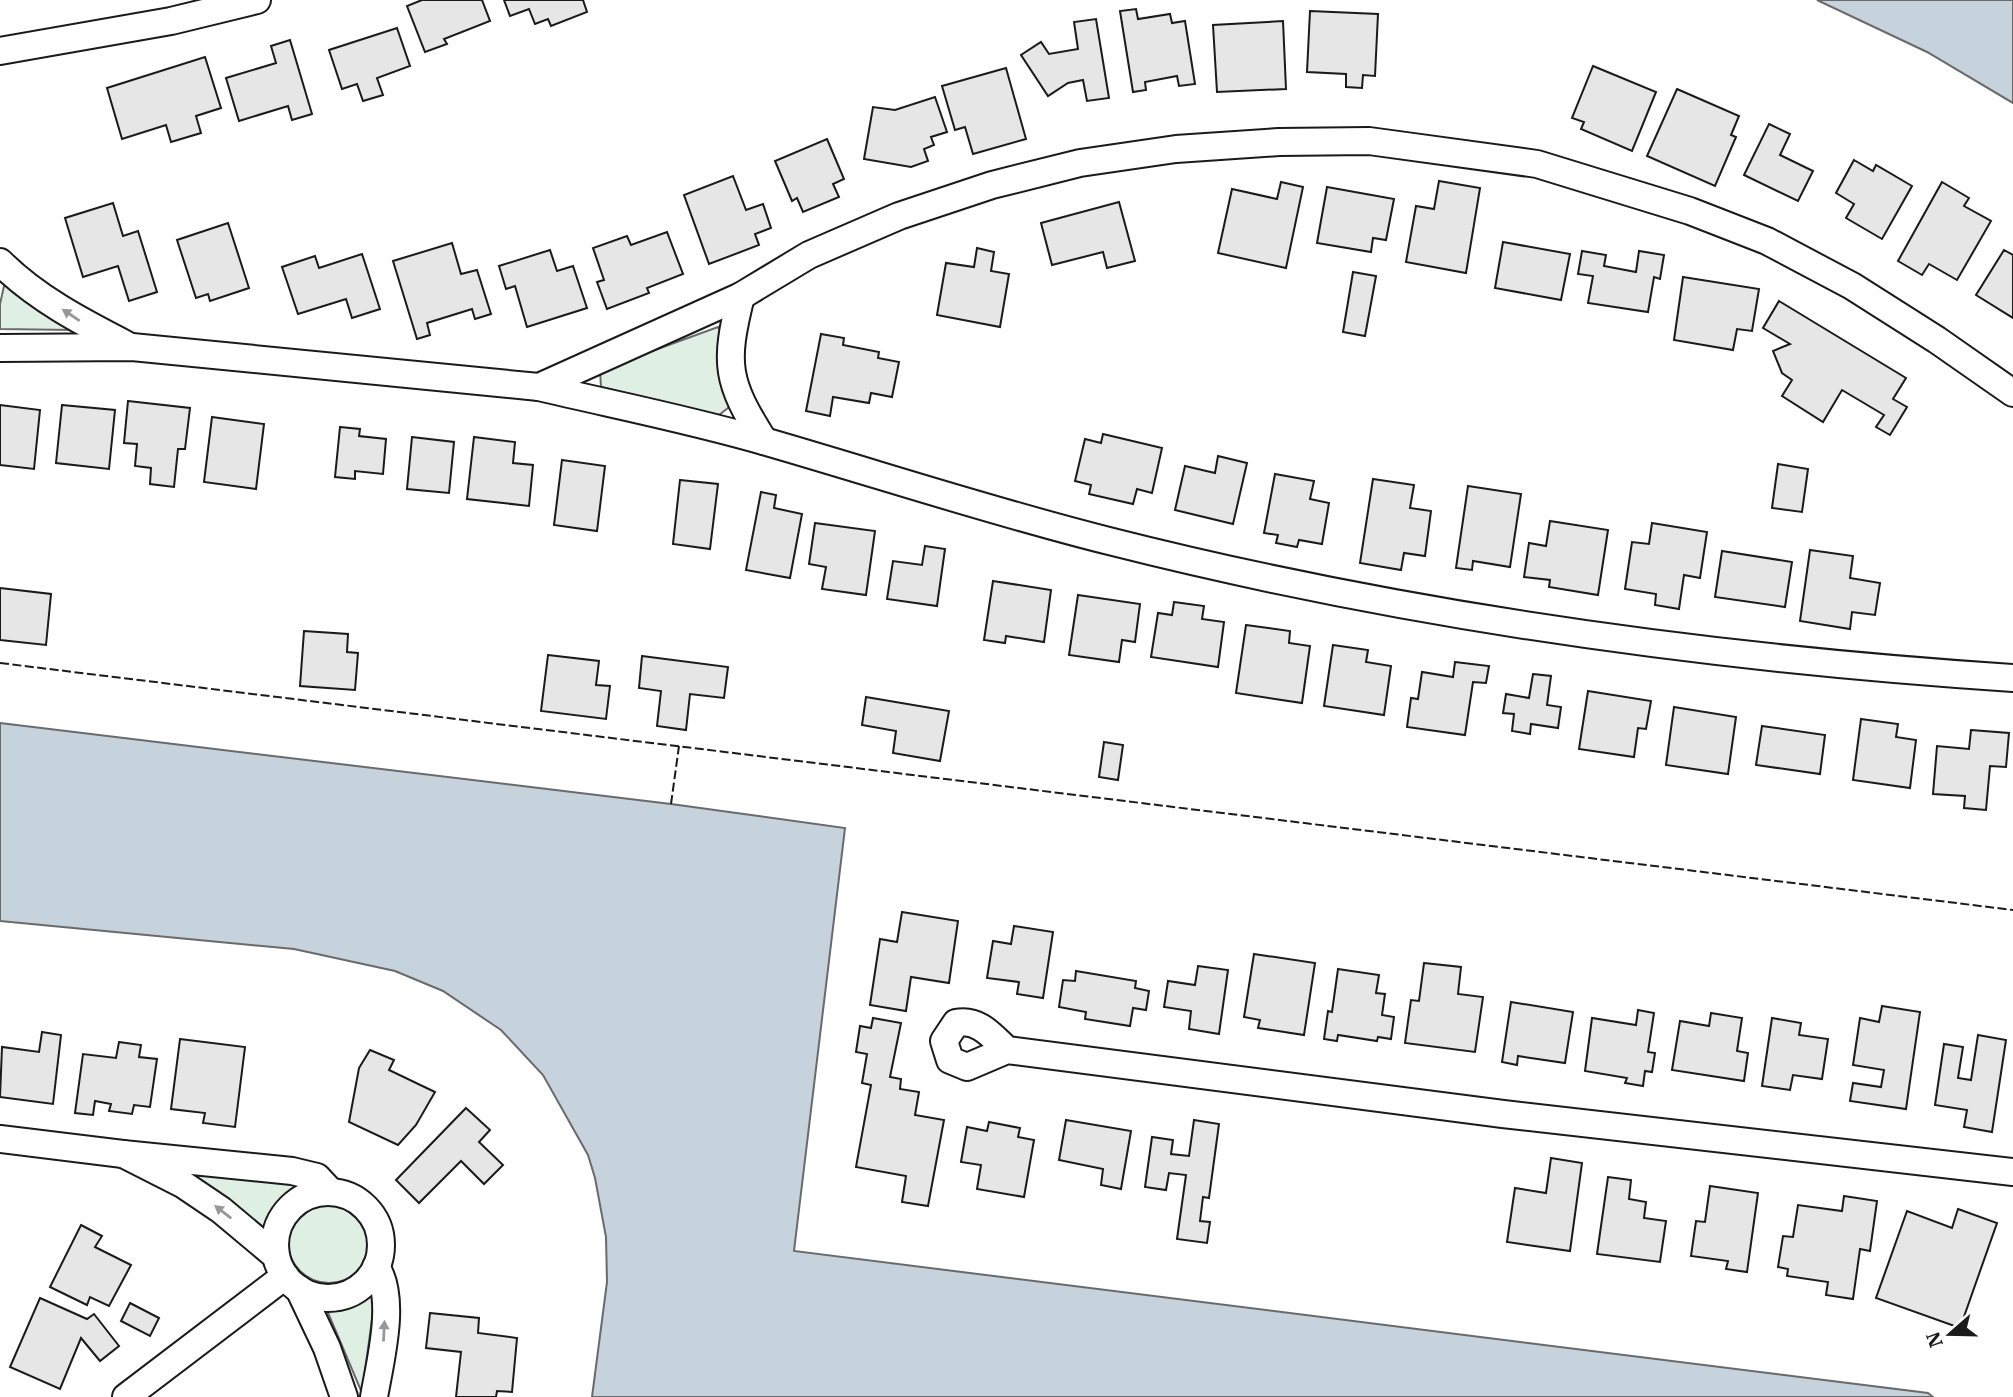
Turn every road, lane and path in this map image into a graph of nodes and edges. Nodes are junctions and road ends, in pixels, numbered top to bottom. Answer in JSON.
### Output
{"nodes":[{"id":1,"x":257,"y":0,"type":"edge"},
{"id":2,"x":0,"y":51,"type":"edge"},
{"id":3,"x":0,"y":262,"type":"edge"},
{"id":4,"x":741,"y":296,"type":"junction"},
{"id":5,"x":132,"y":347,"type":"junction"},
{"id":6,"x":0,"y":348,"type":"edge"},
{"id":7,"x":539,"y":387,"type":"junction"},
{"id":8,"x":2013,"y":393,"type":"edge"},
{"id":9,"x":764,"y":441,"type":"junction"},
{"id":10,"x":2013,"y":678,"type":"edge"},
{"id":11,"x":1007,"y":1050,"type":"dead end"},
{"id":12,"x":0,"y":1139,"type":"edge"},
{"id":13,"x":123,"y":1154,"type":"junction"},
{"id":14,"x":2013,"y":1172,"type":"edge"},
{"id":15,"x":331,"y":1192,"type":"junction"},
{"id":16,"x":376,"y":1267,"type":"junction"},
{"id":17,"x":287,"y":1273,"type":"junction"},
{"id":18,"x":126,"y":1397,"type":"edge"},
{"id":19,"x":344,"y":1397,"type":"edge"},
{"id":20,"x":374,"y":1397,"type":"edge"}],
"edges":[{"from":1,"to":2,"type":"street"},
{"from":5,"to":3,"type":"street","one_way":true},
{"from":4,"to":7,"type":"street"},
{"from":4,"to":8,"type":"street"},
{"from":4,"to":9,"type":"street"},
{"from":5,"to":6,"type":"street"},
{"from":5,"to":7,"type":"street"},
{"from":7,"to":9,"type":"street"},
{"from":9,"to":10,"type":"street"},
{"from":11,"to":14,"type":"street"},
{"from":12,"to":13,"type":"street"},
{"from":13,"to":15,"type":"street"},
{"from":17,"to":13,"type":"street","one_way":true},
{"from":15,"to":16,"type":"street"},
{"from":15,"to":17,"type":"street"},
{"from":16,"to":17,"type":"street"},
{"from":20,"to":16,"type":"street","one_way":true},
{"from":17,"to":18,"type":"street"},
{"from":17,"to":19,"type":"street"}]}
